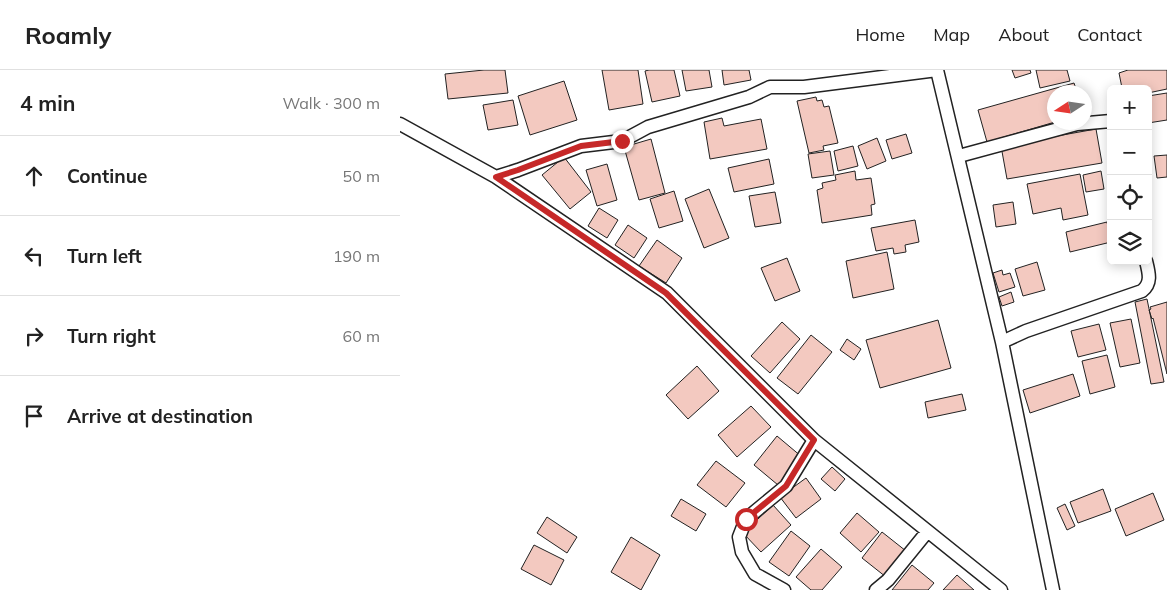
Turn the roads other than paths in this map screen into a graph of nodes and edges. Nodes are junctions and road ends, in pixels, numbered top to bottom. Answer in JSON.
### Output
{"nodes":[{"id":1,"x":937,"y":70,"type":"edge"},
{"id":2,"x":880,"y":73,"type":"edge"},
{"id":3,"x":1107,"y":121,"type":"edge"},
{"id":4,"x":400,"y":124,"type":"edge"},
{"id":5,"x":959,"y":156,"type":"junction"},
{"id":6,"x":496,"y":177,"type":"junction"},
{"id":7,"x":1147,"y":265,"type":"edge"},
{"id":8,"x":1002,"y":342,"type":"junction"},
{"id":9,"x":814,"y":440,"type":"junction"},
{"id":10,"x":927,"y":532,"type":"junction"},
{"id":11,"x":784,"y":590,"type":"edge"},
{"id":12,"x":876,"y":590,"type":"edge"},
{"id":13,"x":1000,"y":590,"type":"edge"},
{"id":14,"x":1053,"y":590,"type":"edge"}],
"edges":[{"from":1,"to":2,"type":"street"},
{"from":1,"to":5,"type":"street"},
{"from":2,"to":6,"type":"street"},
{"from":3,"to":5,"type":"street"},
{"from":4,"to":6,"type":"street"},
{"from":5,"to":8,"type":"street"},
{"from":6,"to":9,"type":"street"},
{"from":7,"to":8,"type":"street"},
{"from":8,"to":14,"type":"street"},
{"from":9,"to":10,"type":"street"},
{"from":9,"to":11,"type":"street"},
{"from":10,"to":12,"type":"street"},
{"from":10,"to":13,"type":"street"}]}
